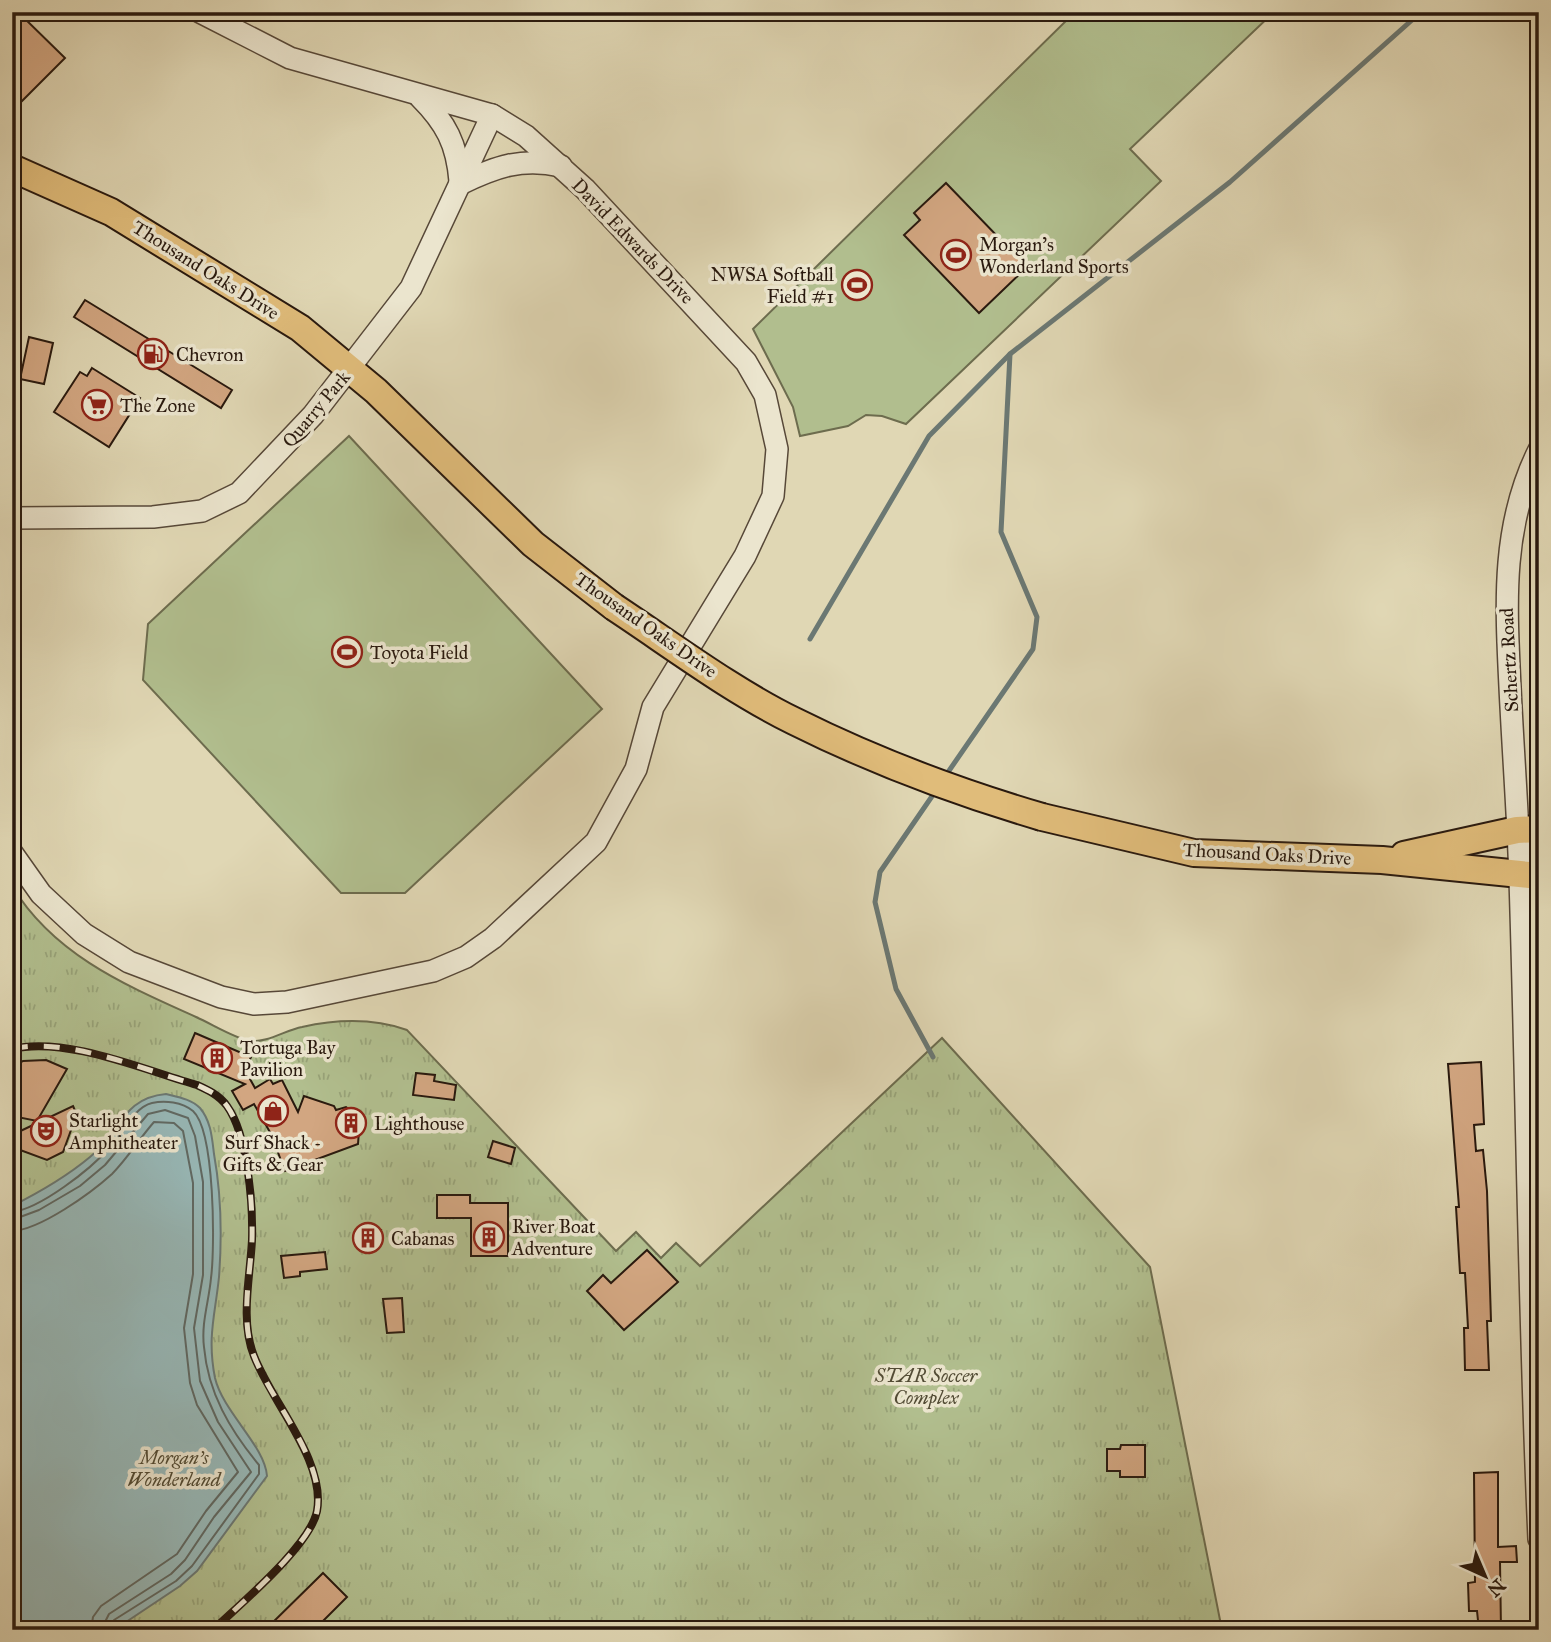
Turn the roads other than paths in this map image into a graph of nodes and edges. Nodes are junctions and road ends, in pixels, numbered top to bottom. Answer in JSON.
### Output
{"nodes":[{"id":1,"x":200,"y":12,"type":"edge"},
{"id":2,"x":419,"y":95,"type":"junction"},
{"id":3,"x":492,"y":115,"type":"junction"},
{"id":4,"x":561,"y":166,"type":"junction"},
{"id":5,"x":12,"y":168,"type":"edge"},
{"id":6,"x":460,"y":184,"type":"junction"},
{"id":7,"x":351,"y":368,"type":"junction"},
{"id":8,"x":1539,"y":450,"type":"edge"},
{"id":9,"x":12,"y":518,"type":"edge"},
{"id":10,"x":1528,"y":829,"type":"edge"},
{"id":11,"x":12,"y":853,"type":"edge"},
{"id":12,"x":1382,"y":860,"type":"junction"},
{"id":13,"x":1529,"y":875,"type":"edge"},
{"id":14,"x":1533,"y":1167,"type":"edge"},
{"id":15,"x":1535,"y":1383,"type":"edge"},
{"id":16,"x":1539,"y":1539,"type":"edge"}],
"edges":[{"from":1,"to":2,"type":"street","name":"David Edwards Drive"},
{"from":2,"to":3,"type":"street","name":"David Edwards Drive"},
{"from":2,"to":6,"type":"street"},
{"from":3,"to":4,"type":"street","name":"David Edwards Drive"},
{"from":3,"to":6,"type":"street","name":"Quarry Park"},
{"from":4,"to":6,"type":"street"},
{"from":4,"to":11,"type":"street","name":"David Edwards Drive"},
{"from":5,"to":7,"type":"main road","name":"Thousand Oaks Drive"},
{"from":6,"to":7,"type":"street","name":"Quarry Park"},
{"from":7,"to":9,"type":"street","name":"Quarry Park"},
{"from":7,"to":12,"type":"main road","name":"Thousand Oaks Drive","bridge":true},
{"from":8,"to":10,"type":"street","name":"Schertz Road"},
{"from":10,"to":12,"type":"main road","name":"Thousand Oaks Drive"},
{"from":10,"to":13,"type":"street","name":"Schertz Road"},
{"from":12,"to":13,"type":"main road","name":"Thousand Oaks Drive"},
{"from":13,"to":14,"type":"street","name":"Schertz Road"},
{"from":14,"to":15,"type":"street","name":"Schertz Road"},
{"from":15,"to":16,"type":"street","name":"Schertz Road"}]}
